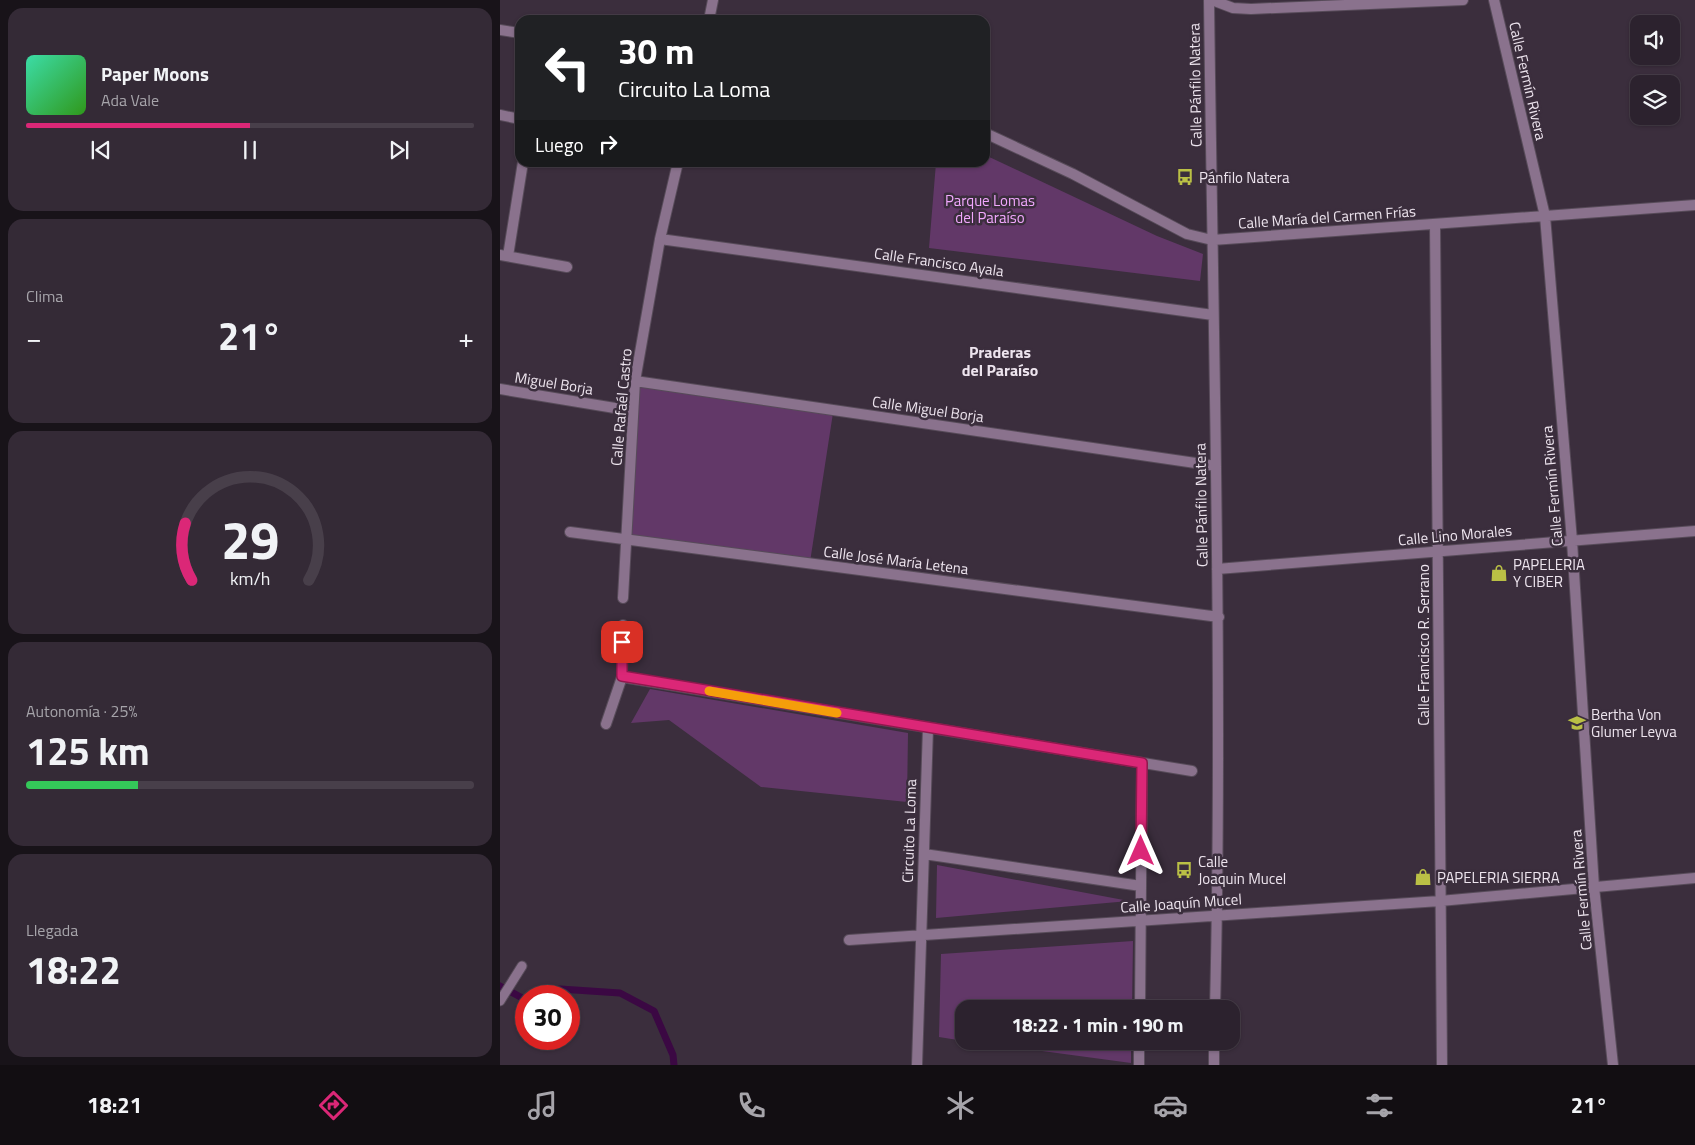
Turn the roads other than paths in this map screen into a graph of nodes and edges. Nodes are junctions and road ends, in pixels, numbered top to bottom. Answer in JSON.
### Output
{"nodes":[{"id":1,"x":713,"y":0,"type":"edge"},
{"id":2,"x":1210,"y":0,"type":"edge"},
{"id":3,"x":1463,"y":0,"type":"edge"},
{"id":4,"x":1494,"y":0,"type":"edge"},
{"id":5,"x":710,"y":15,"type":"edge"},
{"id":6,"x":500,"y":30,"type":"edge"},
{"id":7,"x":515,"y":32,"type":"edge"},
{"id":8,"x":500,"y":115,"type":"edge"},
{"id":9,"x":515,"y":118,"type":"edge"},
{"id":10,"x":990,"y":134,"type":"edge"},
{"id":11,"x":522,"y":167,"type":"edge"},
{"id":12,"x":677,"y":167,"type":"edge"},
{"id":13,"x":1695,"y":205,"type":"edge"},
{"id":14,"x":1545,"y":216,"type":"junction"},
{"id":15,"x":1435,"y":224,"type":"junction"},
{"id":16,"x":660,"y":239,"type":"junction"},
{"id":17,"x":1212,"y":240,"type":"junction"},
{"id":18,"x":504,"y":256,"type":"edge"},
{"id":19,"x":567,"y":267,"type":"dead end"},
{"id":20,"x":1213,"y":314,"type":"junction"},
{"id":21,"x":635,"y":381,"type":"junction"},
{"id":22,"x":500,"y":389,"type":"edge"},
{"id":23,"x":633,"y":411,"type":"junction"},
{"id":24,"x":1216,"y":466,"type":"junction"},
{"id":25,"x":1695,"y":531,"type":"edge"},
{"id":26,"x":570,"y":532,"type":"dead end"},
{"id":27,"x":627,"y":540,"type":"junction"},
{"id":28,"x":1572,"y":541,"type":"junction"},
{"id":29,"x":1438,"y":552,"type":"junction"},
{"id":30,"x":1218,"y":569,"type":"junction"},
{"id":31,"x":623,"y":598,"type":"dead end"},
{"id":32,"x":1219,"y":617,"type":"junction"},
{"id":33,"x":623,"y":625,"type":"dead end"},
{"id":34,"x":622,"y":676,"type":"junction"},
{"id":35,"x":606,"y":724,"type":"dead end"},
{"id":36,"x":928,"y":728,"type":"junction"},
{"id":37,"x":1142,"y":763,"type":"junction"},
{"id":38,"x":1192,"y":771,"type":"dead end"},
{"id":39,"x":924,"y":854,"type":"junction"},
{"id":40,"x":1695,"y":878,"type":"edge"},
{"id":41,"x":1141,"y":886,"type":"junction"},
{"id":42,"x":1594,"y":887,"type":"junction"},
{"id":43,"x":1440,"y":901,"type":"junction"},
{"id":44,"x":1218,"y":915,"type":"junction"},
{"id":45,"x":1140,"y":921,"type":"junction"},
{"id":46,"x":921,"y":936,"type":"junction"},
{"id":47,"x":849,"y":940,"type":"dead end"},
{"id":48,"x":522,"y":966,"type":"dead end"},
{"id":49,"x":1140,"y":1000,"type":"edge"},
{"id":50,"x":1215,"y":1000,"type":"edge"},
{"id":51,"x":500,"y":1001,"type":"edge"},
{"id":52,"x":1139,"y":1050,"type":"edge"},
{"id":53,"x":1214,"y":1050,"type":"edge"},
{"id":54,"x":917,"y":1065,"type":"edge"},
{"id":55,"x":1139,"y":1065,"type":"edge"},
{"id":56,"x":1214,"y":1065,"type":"edge"},
{"id":57,"x":1442,"y":1065,"type":"edge"},
{"id":58,"x":1613,"y":1065,"type":"edge"}],
"edges":[{"from":1,"to":5,"type":"street"},
{"from":2,"to":3,"type":"street"},
{"from":2,"to":17,"type":"street","name":"Calle Pánfilo Natera"},
{"from":4,"to":14,"type":"street","name":"Calle Fermín Rivera"},
{"from":6,"to":7,"type":"street"},
{"from":8,"to":9,"type":"street"},
{"from":10,"to":17,"type":"street","name":"Calle María del Carmen Frías"},
{"from":11,"to":18,"type":"street"},
{"from":12,"to":16,"type":"street","name":"Calle Rafaél Castro"},
{"from":13,"to":14,"type":"street","name":"Calle María del Carmen Frías"},
{"from":14,"to":15,"type":"street","name":"Calle María del Carmen Frías"},
{"from":14,"to":28,"type":"street","name":"Calle Fermín Rivera"},
{"from":15,"to":17,"type":"street","name":"Calle María del Carmen Frías"},
{"from":15,"to":29,"type":"street","name":"Calle Francisco R. Serrano"},
{"from":16,"to":20,"type":"street","name":"Calle Francisco Ayala"},
{"from":16,"to":21,"type":"street","name":"Calle Rafaél Castro"},
{"from":17,"to":20,"type":"street","name":"Calle Pánfilo Natera"},
{"from":18,"to":19,"type":"street"},
{"from":20,"to":24,"type":"street","name":"Calle Pánfilo Natera"},
{"from":21,"to":23,"type":"street","name":"Calle Rafaél Castro"},
{"from":21,"to":24,"type":"street","name":"Calle Miguel Borja"},
{"from":22,"to":23,"type":"street","name":"Miguel Borja"},
{"from":23,"to":27,"type":"street","name":"Calle Rafaél Castro"},
{"from":24,"to":30,"type":"street","name":"Calle Pánfilo Natera"},
{"from":25,"to":28,"type":"street","name":"Calle Lino Morales"},
{"from":26,"to":27,"type":"street","name":"Calle José María Letena"},
{"from":27,"to":31,"type":"street","name":"Calle Rafaél Castro"},
{"from":27,"to":32,"type":"street","name":"Calle José María Letena"},
{"from":28,"to":29,"type":"street","name":"Calle Lino Morales"},
{"from":28,"to":42,"type":"street","name":"Calle Fermín Rivera"},
{"from":29,"to":30,"type":"street","name":"Calle Lino Morales"},
{"from":29,"to":43,"type":"street","name":"Calle Francisco R. Serrano"},
{"from":30,"to":32,"type":"street","name":"Calle Pánfilo Natera"},
{"from":32,"to":44,"type":"street","name":"Calle Pánfilo Natera"},
{"from":33,"to":34,"type":"street"},
{"from":34,"to":35,"type":"street"},
{"from":34,"to":36,"type":"street"},
{"from":36,"to":37,"type":"street"},
{"from":36,"to":39,"type":"street","name":"Circuito La Loma"},
{"from":37,"to":38,"type":"street"},
{"from":37,"to":41,"type":"street"},
{"from":39,"to":41,"type":"street"},
{"from":39,"to":46,"type":"street","name":"Circuito La Loma"},
{"from":40,"to":42,"type":"street","name":"Calle Joaquín Mucel"},
{"from":41,"to":45,"type":"street"},
{"from":42,"to":43,"type":"street","name":"Calle Joaquín Mucel"},
{"from":42,"to":58,"type":"street","name":"Calle Fermín Rivera"},
{"from":43,"to":44,"type":"street","name":"Calle Joaquín Mucel"},
{"from":43,"to":57,"type":"street","name":"Calle Francisco R. Serrano"},
{"from":44,"to":45,"type":"street","name":"Calle Joaquín Mucel"},
{"from":44,"to":50,"type":"street","name":"Calle Pánfilo Natera"},
{"from":45,"to":46,"type":"street","name":"Calle Joaquín Mucel"},
{"from":45,"to":49,"type":"street"},
{"from":46,"to":47,"type":"street","name":"Calle Joaquín Mucel"},
{"from":46,"to":54,"type":"street","name":"Circuito La Loma"},
{"from":48,"to":51,"type":"lane"},
{"from":52,"to":55,"type":"street"},
{"from":53,"to":56,"type":"street"}]}
